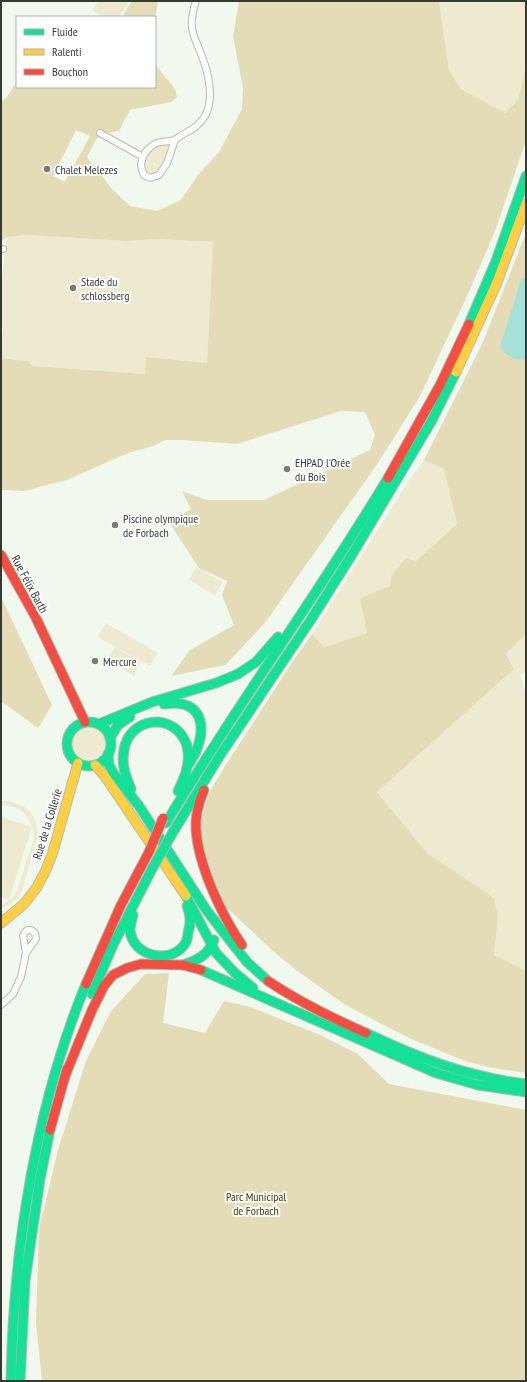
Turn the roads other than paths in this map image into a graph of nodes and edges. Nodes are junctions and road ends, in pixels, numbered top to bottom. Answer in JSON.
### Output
{"nodes":[{"id":1,"x":196,"y":1,"type":"edge"},
{"id":2,"x":100,"y":133,"type":"dead end"},
{"id":3,"x":175,"y":140,"type":"junction"},
{"id":4,"x":143,"y":157,"type":"junction"},
{"id":5,"x":526,"y":176,"type":"edge"},
{"id":6,"x":526,"y":204,"type":"edge"},
{"id":7,"x":1,"y":555,"type":"edge"},
{"id":8,"x":318,"y":589,"type":"junction"},
{"id":9,"x":84,"y":722,"type":"junction"},
{"id":10,"x":99,"y":724,"type":"junction"},
{"id":11,"x":110,"y":738,"type":"junction"},
{"id":12,"x":108,"y":754,"type":"junction"},
{"id":13,"x":219,"y":757,"type":"junction"},
{"id":14,"x":78,"y":763,"type":"junction"},
{"id":15,"x":95,"y":765,"type":"junction"},
{"id":16,"x":188,"y":765,"type":"junction"},
{"id":17,"x":139,"y":806,"type":"junction"},
{"id":18,"x":164,"y":820,"type":"junction"},
{"id":19,"x":179,"y":886,"type":"junction"},
{"id":20,"x":141,"y":890,"type":"junction"},
{"id":21,"x":207,"y":911,"type":"junction"},
{"id":22,"x":1,"y":923,"type":"edge"},
{"id":23,"x":212,"y":947,"type":"junction"},
{"id":24,"x":26,"y":954,"type":"dead end"},
{"id":25,"x":183,"y":965,"type":"junction"},
{"id":26,"x":1,"y":1005,"type":"edge"},
{"id":27,"x":282,"y":1005,"type":"junction"},
{"id":28,"x":314,"y":1009,"type":"junction"},
{"id":29,"x":65,"y":1076,"type":"junction"},
{"id":30,"x":526,"y":1084,"type":"edge"},
{"id":31,"x":526,"y":1092,"type":"edge"},
{"id":32,"x":10,"y":1381,"type":"edge"},
{"id":33,"x":20,"y":1381,"type":"edge"}],
"edges":[{"from":1,"to":3,"type":"street"},
{"from":2,"to":4,"type":"street"},
{"from":3,"to":4,"type":"street"},
{"from":3,"to":4,"type":"street"},
{"from":5,"to":8,"type":"main road"},
{"from":6,"to":13,"type":"main road"},
{"from":7,"to":9,"type":"main road","name":"Rue Félix Barth"},
{"from":8,"to":10,"type":"main road"},
{"from":8,"to":18,"type":"main road"},
{"from":9,"to":10,"type":"main road"},
{"from":9,"to":14,"type":"main road"},
{"from":10,"to":11,"type":"main road"},
{"from":11,"to":12,"type":"main road"},
{"from":11,"to":16,"type":"main road"},
{"from":12,"to":15,"type":"main road"},
{"from":12,"to":17,"type":"main road"},
{"from":13,"to":20,"type":"main road","bridge":true},
{"from":13,"to":28,"type":"main road"},
{"from":14,"to":15,"type":"main road"},
{"from":14,"to":22,"type":"main road","name":"Rue de la Collerie"},
{"from":15,"to":19,"type":"main road"},
{"from":16,"to":17,"type":"main road"},
{"from":16,"to":18,"type":"main road"},
{"from":17,"to":21,"type":"main road"},
{"from":18,"to":32,"type":"main road","bridge":true},
{"from":19,"to":20,"type":"main road"},
{"from":19,"to":23,"type":"main road"},
{"from":20,"to":29,"type":"main road"},
{"from":21,"to":23,"type":"main road"},
{"from":21,"to":28,"type":"main road"},
{"from":23,"to":25,"type":"main road"},
{"from":23,"to":27,"type":"main road"},
{"from":24,"to":26,"type":"street"},
{"from":25,"to":27,"type":"main road"},
{"from":25,"to":29,"type":"main road"},
{"from":27,"to":31,"type":"main road"},
{"from":28,"to":30,"type":"main road"},
{"from":29,"to":33,"type":"main road"}]}
